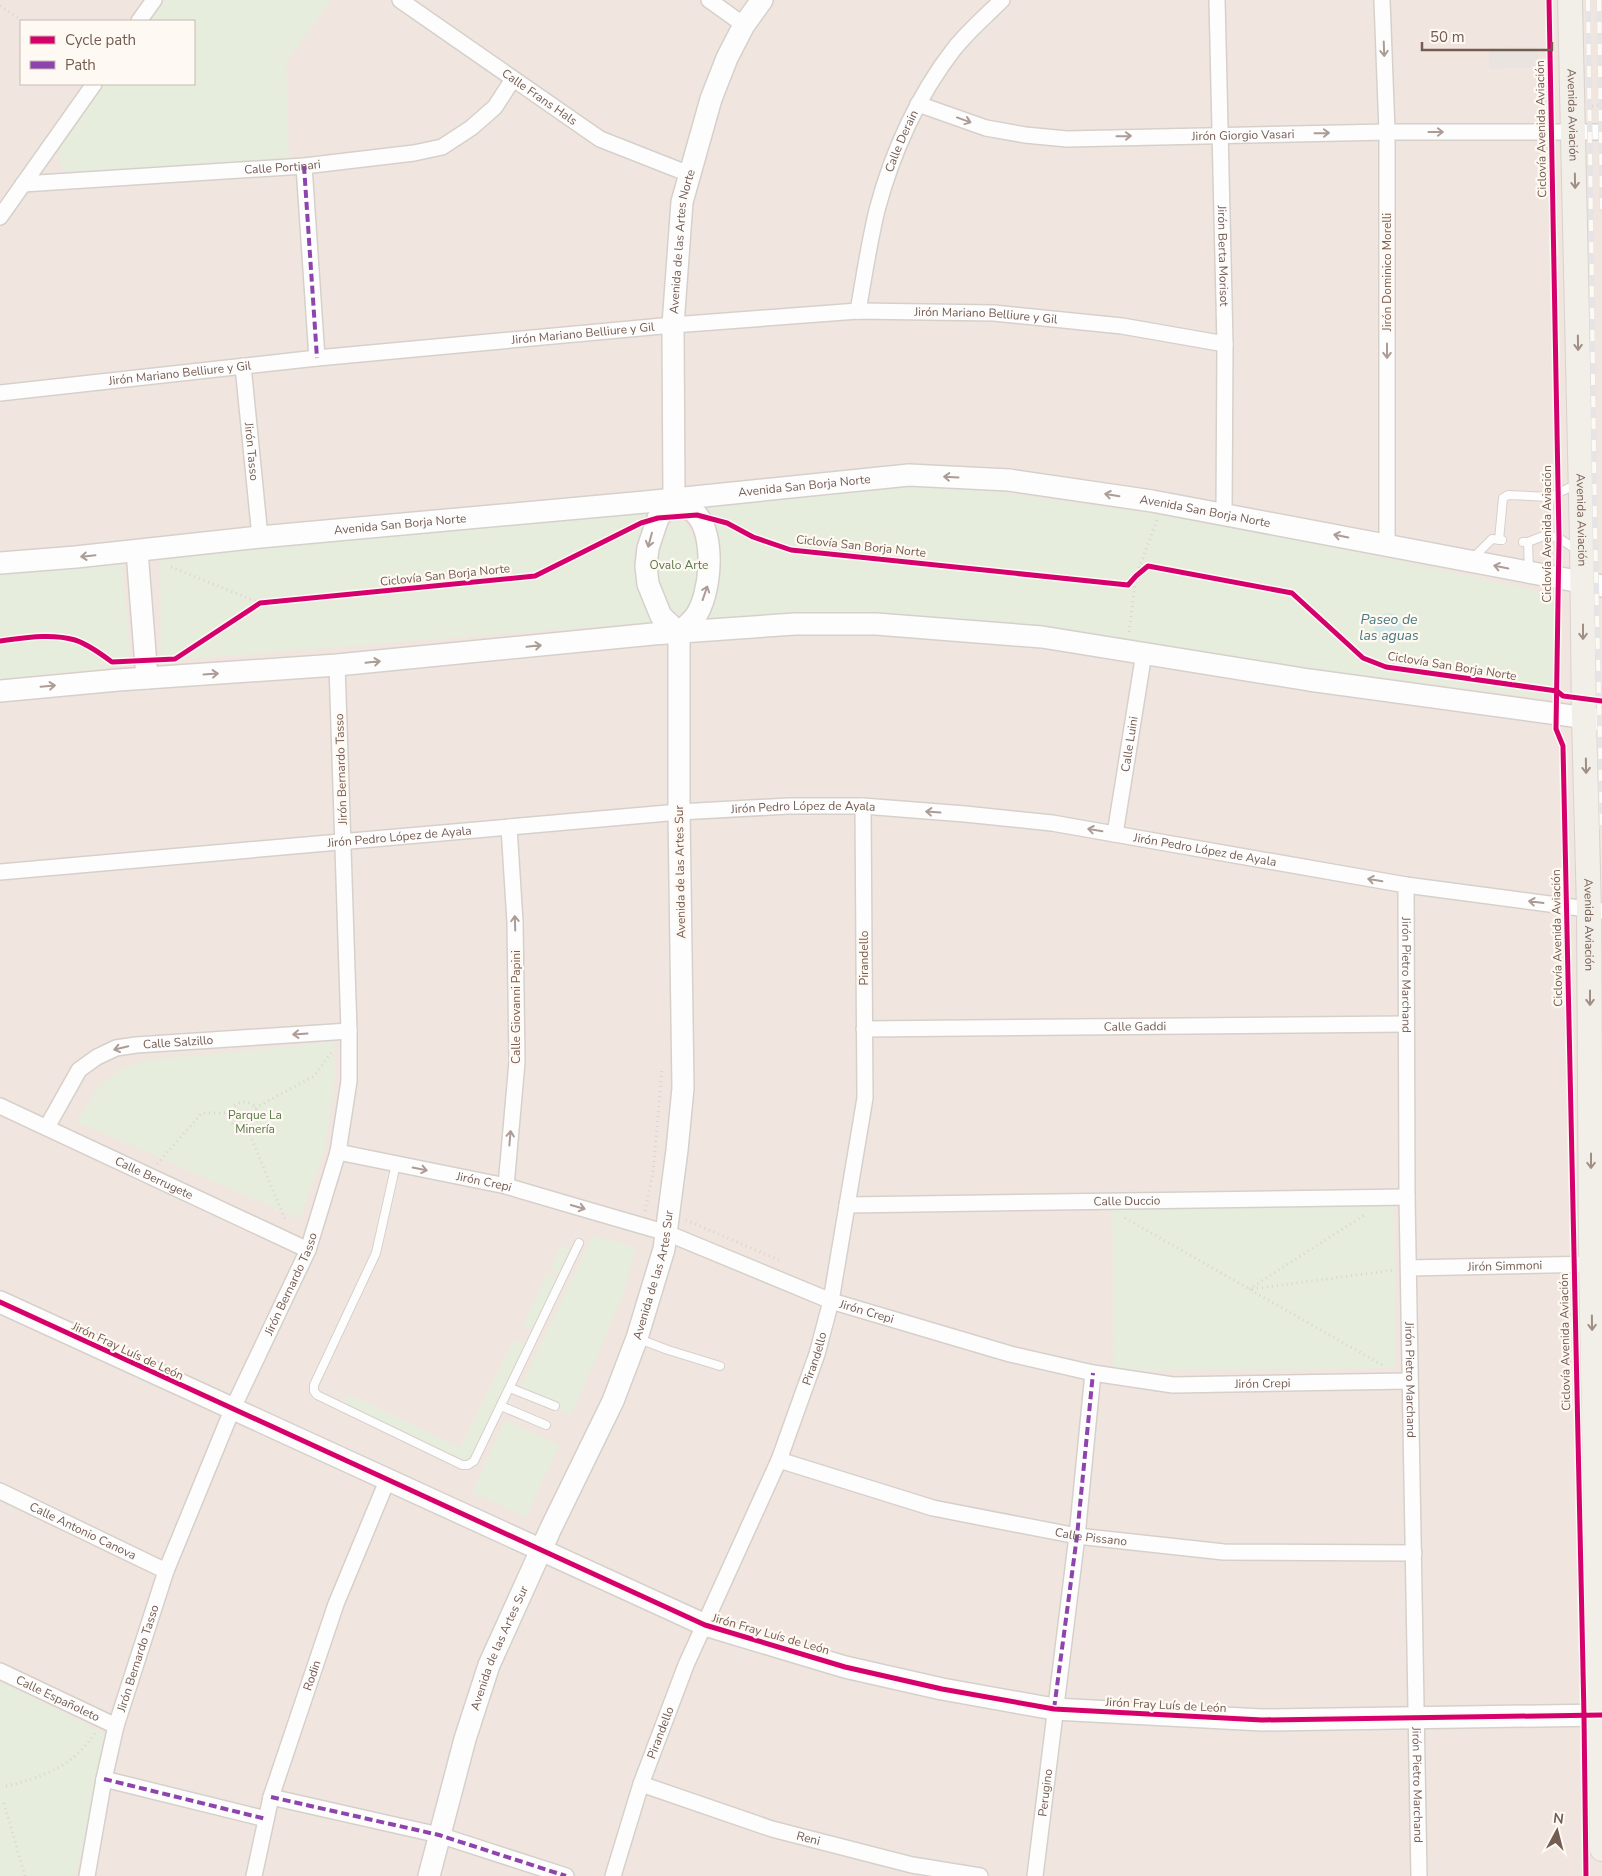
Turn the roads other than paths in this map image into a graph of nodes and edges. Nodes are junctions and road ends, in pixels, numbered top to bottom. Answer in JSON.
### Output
{"nodes":[{"id":1,"x":154,"y":0,"type":"edge"},
{"id":2,"x":400,"y":0,"type":"edge"},
{"id":3,"x":709,"y":0,"type":"edge"},
{"id":4,"x":762,"y":0,"type":"edge"},
{"id":5,"x":1002,"y":0,"type":"edge"},
{"id":6,"x":1217,"y":0,"type":"edge"},
{"id":7,"x":1382,"y":0,"type":"edge"},
{"id":8,"x":1570,"y":0,"type":"edge"},
{"id":9,"x":140,"y":20,"type":"edge"},
{"id":10,"x":744,"y":25,"type":"junction"},
{"id":11,"x":513,"y":79,"type":"junction"},
{"id":12,"x":93,"y":85,"type":"edge"},
{"id":13,"x":918,"y":104,"type":"junction"},
{"id":14,"x":1387,"y":132,"type":"junction"},
{"id":15,"x":1573,"y":132,"type":"junction"},
{"id":16,"x":1602,"y":132,"type":"edge"},
{"id":17,"x":1220,"y":136,"type":"junction"},
{"id":18,"x":304,"y":166,"type":"junction"},
{"id":19,"x":689,"y":174,"type":"junction"},
{"id":20,"x":23,"y":184,"type":"junction"},
{"id":21,"x":0,"y":217,"type":"edge"},
{"id":22,"x":858,"y":311,"type":"junction"},
{"id":23,"x":673,"y":325,"type":"junction"},
{"id":24,"x":1225,"y":344,"type":"junction"},
{"id":25,"x":317,"y":358,"type":"junction"},
{"id":26,"x":243,"y":366,"type":"junction"},
{"id":27,"x":0,"y":393,"type":"edge"},
{"id":28,"x":1581,"y":482,"type":"junction"},
{"id":29,"x":1550,"y":497,"type":"junction"},
{"id":30,"x":674,"y":499,"type":"junction"},
{"id":31,"x":1549,"y":508,"type":"dead end"},
{"id":32,"x":1224,"y":514,"type":"junction"},
{"id":33,"x":260,"y":537,"type":"junction"},
{"id":34,"x":1387,"y":545,"type":"junction"},
{"id":35,"x":137,"y":551,"type":"junction"},
{"id":36,"x":1582,"y":554,"type":"junction"},
{"id":37,"x":1470,"y":561,"type":"junction"},
{"id":38,"x":0,"y":563,"type":"edge"},
{"id":39,"x":1530,"y":572,"type":"junction"},
{"id":40,"x":1592,"y":584,"type":"edge"},
{"id":41,"x":679,"y":633,"type":"junction"},
{"id":42,"x":1135,"y":652,"type":"junction"},
{"id":43,"x":337,"y":665,"type":"junction"},
{"id":44,"x":147,"y":678,"type":"junction"},
{"id":45,"x":0,"y":691,"type":"edge"},
{"id":46,"x":1593,"y":719,"type":"edge"},
{"id":47,"x":862,"y":806,"type":"junction"},
{"id":48,"x":679,"y":812,"type":"junction"},
{"id":49,"x":509,"y":827,"type":"junction"},
{"id":50,"x":1115,"y":834,"type":"junction"},
{"id":51,"x":344,"y":842,"type":"junction"},
{"id":52,"x":0,"y":872,"type":"edge"},
{"id":53,"x":1406,"y":885,"type":"junction"},
{"id":54,"x":1596,"y":910,"type":"edge"},
{"id":55,"x":1406,"y":1024,"type":"junction"},
{"id":56,"x":864,"y":1029,"type":"junction"},
{"id":57,"x":349,"y":1031,"type":"junction"},
{"id":58,"x":0,"y":1106,"type":"edge"},
{"id":59,"x":47,"y":1128,"type":"junction"},
{"id":60,"x":338,"y":1152,"type":"junction"},
{"id":61,"x":396,"y":1164,"type":"junction"},
{"id":62,"x":506,"y":1186,"type":"junction"},
{"id":63,"x":1400,"y":1197,"type":"junction"},
{"id":64,"x":847,"y":1205,"type":"junction"},
{"id":65,"x":668,"y":1223,"type":"junction"},
{"id":66,"x":579,"y":1243,"type":"dead end"},
{"id":67,"x":302,"y":1247,"type":"junction"},
{"id":68,"x":1597,"y":1264,"type":"edge"},
{"id":69,"x":1409,"y":1268,"type":"junction"},
{"id":70,"x":831,"y":1301,"type":"junction"},
{"id":71,"x":0,"y":1302,"type":"edge"},
{"id":72,"x":637,"y":1338,"type":"junction"},
{"id":73,"x":720,"y":1366,"type":"dead end"},
{"id":74,"x":1093,"y":1373,"type":"junction"},
{"id":75,"x":1410,"y":1382,"type":"junction"},
{"id":76,"x":510,"y":1388,"type":"junction"},
{"id":77,"x":501,"y":1406,"type":"junction"},
{"id":78,"x":555,"y":1406,"type":"dead end"},
{"id":79,"x":232,"y":1410,"type":"junction"},
{"id":80,"x":546,"y":1426,"type":"dead end"},
{"id":81,"x":779,"y":1460,"type":"junction"},
{"id":82,"x":386,"y":1481,"type":"junction"},
{"id":83,"x":0,"y":1491,"type":"edge"},
{"id":84,"x":1077,"y":1536,"type":"junction"},
{"id":85,"x":541,"y":1551,"type":"junction"},
{"id":86,"x":1414,"y":1553,"type":"junction"},
{"id":87,"x":166,"y":1571,"type":"junction"},
{"id":88,"x":705,"y":1625,"type":"junction"},
{"id":89,"x":0,"y":1671,"type":"edge"},
{"id":90,"x":1054,"y":1709,"type":"junction"},
{"id":91,"x":1601,"y":1715,"type":"edge"},
{"id":92,"x":1416,"y":1718,"type":"junction"},
{"id":93,"x":110,"y":1723,"type":"junction"},
{"id":94,"x":104,"y":1779,"type":"junction"},
{"id":95,"x":641,"y":1784,"type":"junction"},
{"id":96,"x":271,"y":1797,"type":"junction"},
{"id":97,"x":266,"y":1819,"type":"junction"},
{"id":98,"x":439,"y":1835,"type":"junction"},
{"id":99,"x":1602,"y":1849,"type":"edge"},
{"id":100,"x":87,"y":1876,"type":"edge"},
{"id":101,"x":254,"y":1876,"type":"edge"},
{"id":102,"x":429,"y":1876,"type":"edge"},
{"id":103,"x":566,"y":1876,"type":"edge"},
{"id":104,"x":613,"y":1876,"type":"edge"},
{"id":105,"x":980,"y":1876,"type":"edge"},
{"id":106,"x":1035,"y":1876,"type":"edge"},
{"id":107,"x":1418,"y":1876,"type":"edge"}],
"edges":[{"from":1,"to":9,"type":"street"},
{"from":2,"to":11,"type":"street","name":"Calle Frans Hals"},
{"from":3,"to":10,"type":"street"},
{"from":4,"to":10,"type":"street","name":"Avenida de las Artes Norte"},
{"from":5,"to":13,"type":"street","name":"Calle Derain"},
{"from":6,"to":17,"type":"street","name":"Jirón Berta Morisot"},
{"from":7,"to":14,"type":"street","name":"Jirón Dominico Morelli","one_way":true},
{"from":8,"to":15,"type":"main road","name":"Avenida Aviación"},
{"from":10,"to":19,"type":"street","name":"Avenida de las Artes Norte"},
{"from":11,"to":18,"type":"street","name":"Calle Portinari"},
{"from":11,"to":19,"type":"street","name":"Calle Frans Hals"},
{"from":12,"to":20,"type":"street"},
{"from":13,"to":17,"type":"street","name":"Jirón Giorgio Vasari","one_way":true},
{"from":13,"to":22,"type":"street","name":"Calle Derain"},
{"from":14,"to":15,"type":"street","name":"Jirón Giorgio Vasari","one_way":true},
{"from":17,"to":14,"type":"street","name":"Jirón Giorgio Vasari","one_way":true},
{"from":14,"to":34,"type":"street","name":"Jirón Dominico Morelli","one_way":true},
{"from":15,"to":16,"type":"street","name":"Jirón Giorgio Vasari"},
{"from":15,"to":28,"type":"main road","name":"Avenida Aviación","one_way":true},
{"from":17,"to":24,"type":"street","name":"Jirón Berta Morisot"},
{"from":18,"to":20,"type":"street","name":"Calle Portinari"},
{"from":18,"to":25,"type":"street"},
{"from":19,"to":23,"type":"street","name":"Avenida de las Artes Norte"},
{"from":20,"to":21,"type":"street"},
{"from":22,"to":23,"type":"street","name":"Jirón Mariano Belliure y Gil"},
{"from":22,"to":24,"type":"street","name":"Jirón Mariano Belliure y Gil"},
{"from":23,"to":25,"type":"street","name":"Jirón Mariano Belliure y Gil"},
{"from":23,"to":30,"type":"street","name":"Avenida de las Artes Norte"},
{"from":24,"to":32,"type":"street","name":"Jirón Berta Morisot"},
{"from":25,"to":26,"type":"street","name":"Jirón Mariano Belliure y Gil"},
{"from":26,"to":27,"type":"street","name":"Jirón Mariano Belliure y Gil"},
{"from":26,"to":33,"type":"street","name":"Jirón Tasso"},
{"from":28,"to":29,"type":"lane"},
{"from":28,"to":36,"type":"main road","name":"Avenida Aviación"},
{"from":29,"to":31,"type":"lane"},
{"from":29,"to":37,"type":"lane"},
{"from":32,"to":30,"type":"street","name":"Avenida San Borja Norte","one_way":true},
{"from":30,"to":33,"type":"street","name":"Avenida San Borja Norte"},
{"from":30,"to":41,"type":"street","one_way":true},
{"from":41,"to":30,"type":"street","one_way":true},
{"from":34,"to":32,"type":"street","name":"Avenida San Borja Norte","one_way":true},
{"from":33,"to":35,"type":"street","name":"Avenida San Borja Norte"},
{"from":34,"to":37,"type":"street","name":"Avenida San Borja Norte"},
{"from":35,"to":38,"type":"street","name":"Avenida San Borja Norte","one_way":true},
{"from":35,"to":44,"type":"street"},
{"from":36,"to":39,"type":"lane"},
{"from":36,"to":40,"type":"main road","name":"Avenida Aviación"},
{"from":39,"to":37,"type":"street","name":"Avenida San Borja Norte","one_way":true},
{"from":39,"to":40,"type":"street","name":"Avenida San Borja Norte"},
{"from":40,"to":46,"type":"main road","name":"Avenida Aviación","one_way":true},
{"from":41,"to":42,"type":"street"},
{"from":43,"to":41,"type":"street","one_way":true},
{"from":41,"to":48,"type":"street","name":"Avenida de las Artes Sur"},
{"from":42,"to":46,"type":"street"},
{"from":42,"to":50,"type":"street","name":"Calle Luini"},
{"from":44,"to":43,"type":"street","one_way":true},
{"from":43,"to":51,"type":"street","name":"Jirón Bernardo Tasso"},
{"from":45,"to":44,"type":"street","one_way":true},
{"from":46,"to":54,"type":"main road","name":"Avenida Aviación","one_way":true},
{"from":47,"to":48,"type":"street","name":"Jirón Pedro López de Ayala"},
{"from":50,"to":47,"type":"street","name":"Jirón Pedro López de Ayala","one_way":true},
{"from":47,"to":56,"type":"street","name":"Pirandello"},
{"from":48,"to":49,"type":"street","name":"Jirón Pedro López de Ayala"},
{"from":48,"to":65,"type":"street","name":"Avenida de las Artes Sur"},
{"from":49,"to":51,"type":"street","name":"Jirón Pedro López de Ayala"},
{"from":62,"to":49,"type":"street","name":"Calle Giovanni Papini","one_way":true},
{"from":53,"to":50,"type":"street","name":"Jirón Pedro López de Ayala","one_way":true},
{"from":51,"to":52,"type":"street","name":"Jirón Pedro López de Ayala"},
{"from":51,"to":57,"type":"street","name":"Jirón Bernardo Tasso"},
{"from":54,"to":53,"type":"street","name":"Jirón Pedro López de Ayala","one_way":true},
{"from":53,"to":55,"type":"street","name":"Jirón Pietro Marchand"},
{"from":54,"to":68,"type":"main road","name":"Avenida Aviación","one_way":true},
{"from":55,"to":56,"type":"street","name":"Calle Gaddi"},
{"from":55,"to":63,"type":"street","name":"Jirón Pietro Marchand"},
{"from":56,"to":64,"type":"street","name":"Pirandello"},
{"from":57,"to":59,"type":"street","name":"Calle Salzillo","one_way":true},
{"from":57,"to":60,"type":"street","name":"Jirón Bernardo Tasso"},
{"from":58,"to":59,"type":"street","name":"Calle Berrugete"},
{"from":59,"to":67,"type":"street","name":"Calle Berrugete"},
{"from":60,"to":61,"type":"street","name":"Jirón Crepi"},
{"from":60,"to":67,"type":"street","name":"Jirón Bernardo Tasso"},
{"from":61,"to":62,"type":"street","name":"Jirón Crepi","one_way":true},
{"from":61,"to":77,"type":"lane"},
{"from":62,"to":65,"type":"street","name":"Jirón Crepi","one_way":true},
{"from":63,"to":64,"type":"street","name":"Calle Duccio"},
{"from":63,"to":69,"type":"street","name":"Jirón Pietro Marchand"},
{"from":64,"to":70,"type":"street","name":"Pirandello"},
{"from":65,"to":70,"type":"street","name":"Jirón Crepi"},
{"from":65,"to":72,"type":"street","name":"Avenida de las Artes Sur"},
{"from":66,"to":76,"type":"lane"},
{"from":67,"to":79,"type":"street","name":"Jirón Bernardo Tasso"},
{"from":68,"to":69,"type":"street","name":"Jirón Simmoni"},
{"from":68,"to":91,"type":"main road","name":"Avenida Aviación","one_way":true},
{"from":69,"to":75,"type":"street","name":"Jirón Pietro Marchand"},
{"from":70,"to":74,"type":"street","name":"Jirón Crepi"},
{"from":70,"to":81,"type":"street","name":"Pirandello"},
{"from":71,"to":79,"type":"street","name":"Jirón Fray Luís de León"},
{"from":72,"to":73,"type":"lane"},
{"from":72,"to":85,"type":"street","name":"Avenida de las Artes Sur"},
{"from":74,"to":75,"type":"street","name":"Jirón Crepi"},
{"from":74,"to":84,"type":"street","name":"Perugino"},
{"from":75,"to":86,"type":"street","name":"Jirón Pietro Marchand"},
{"from":76,"to":77,"type":"lane"},
{"from":76,"to":78,"type":"lane"},
{"from":77,"to":80,"type":"lane"},
{"from":79,"to":82,"type":"street","name":"Jirón Fray Luís de León"},
{"from":79,"to":87,"type":"street","name":"Jirón Bernardo Tasso"},
{"from":81,"to":84,"type":"street","name":"Calle Pissano"},
{"from":81,"to":88,"type":"street","name":"Pirandello"},
{"from":82,"to":85,"type":"street","name":"Jirón Fray Luís de León"},
{"from":82,"to":96,"type":"street","name":"Rodin"},
{"from":83,"to":87,"type":"street","name":"Calle Antonio Canova"},
{"from":84,"to":86,"type":"street","name":"Calle Pissano"},
{"from":84,"to":90,"type":"street","name":"Perugino"},
{"from":85,"to":88,"type":"street","name":"Jirón Fray Luís de León"},
{"from":85,"to":98,"type":"street","name":"Avenida de las Artes Sur"},
{"from":86,"to":92,"type":"street","name":"Jirón Pietro Marchand"},
{"from":87,"to":93,"type":"street","name":"Jirón Bernardo Tasso"},
{"from":88,"to":90,"type":"street","name":"Jirón Fray Luís de León"},
{"from":88,"to":95,"type":"street","name":"Pirandello"},
{"from":89,"to":93,"type":"street","name":"Calle Españoleto"},
{"from":90,"to":92,"type":"street","name":"Jirón Fray Luís de León"},
{"from":90,"to":106,"type":"street","name":"Perugino"},
{"from":91,"to":92,"type":"street","name":"Jirón Fray Luís de León"},
{"from":91,"to":99,"type":"main road","name":"Avenida Aviación"},
{"from":92,"to":107,"type":"street","name":"Jirón Pietro Marchand"},
{"from":93,"to":94,"type":"street","name":"Jirón Bernardo Tasso"},
{"from":94,"to":97,"type":"street"},
{"from":94,"to":100,"type":"street","name":"Jirón Bernardo Tasso"},
{"from":95,"to":104,"type":"street","name":"Pirandello"},
{"from":95,"to":105,"type":"street","name":"Reni"},
{"from":96,"to":97,"type":"street","name":"Rodin"},
{"from":96,"to":98,"type":"street"},
{"from":97,"to":101,"type":"street","name":"Rodin"},
{"from":98,"to":102,"type":"street","name":"Avenida de las Artes Sur"},
{"from":98,"to":103,"type":"street"}]}
